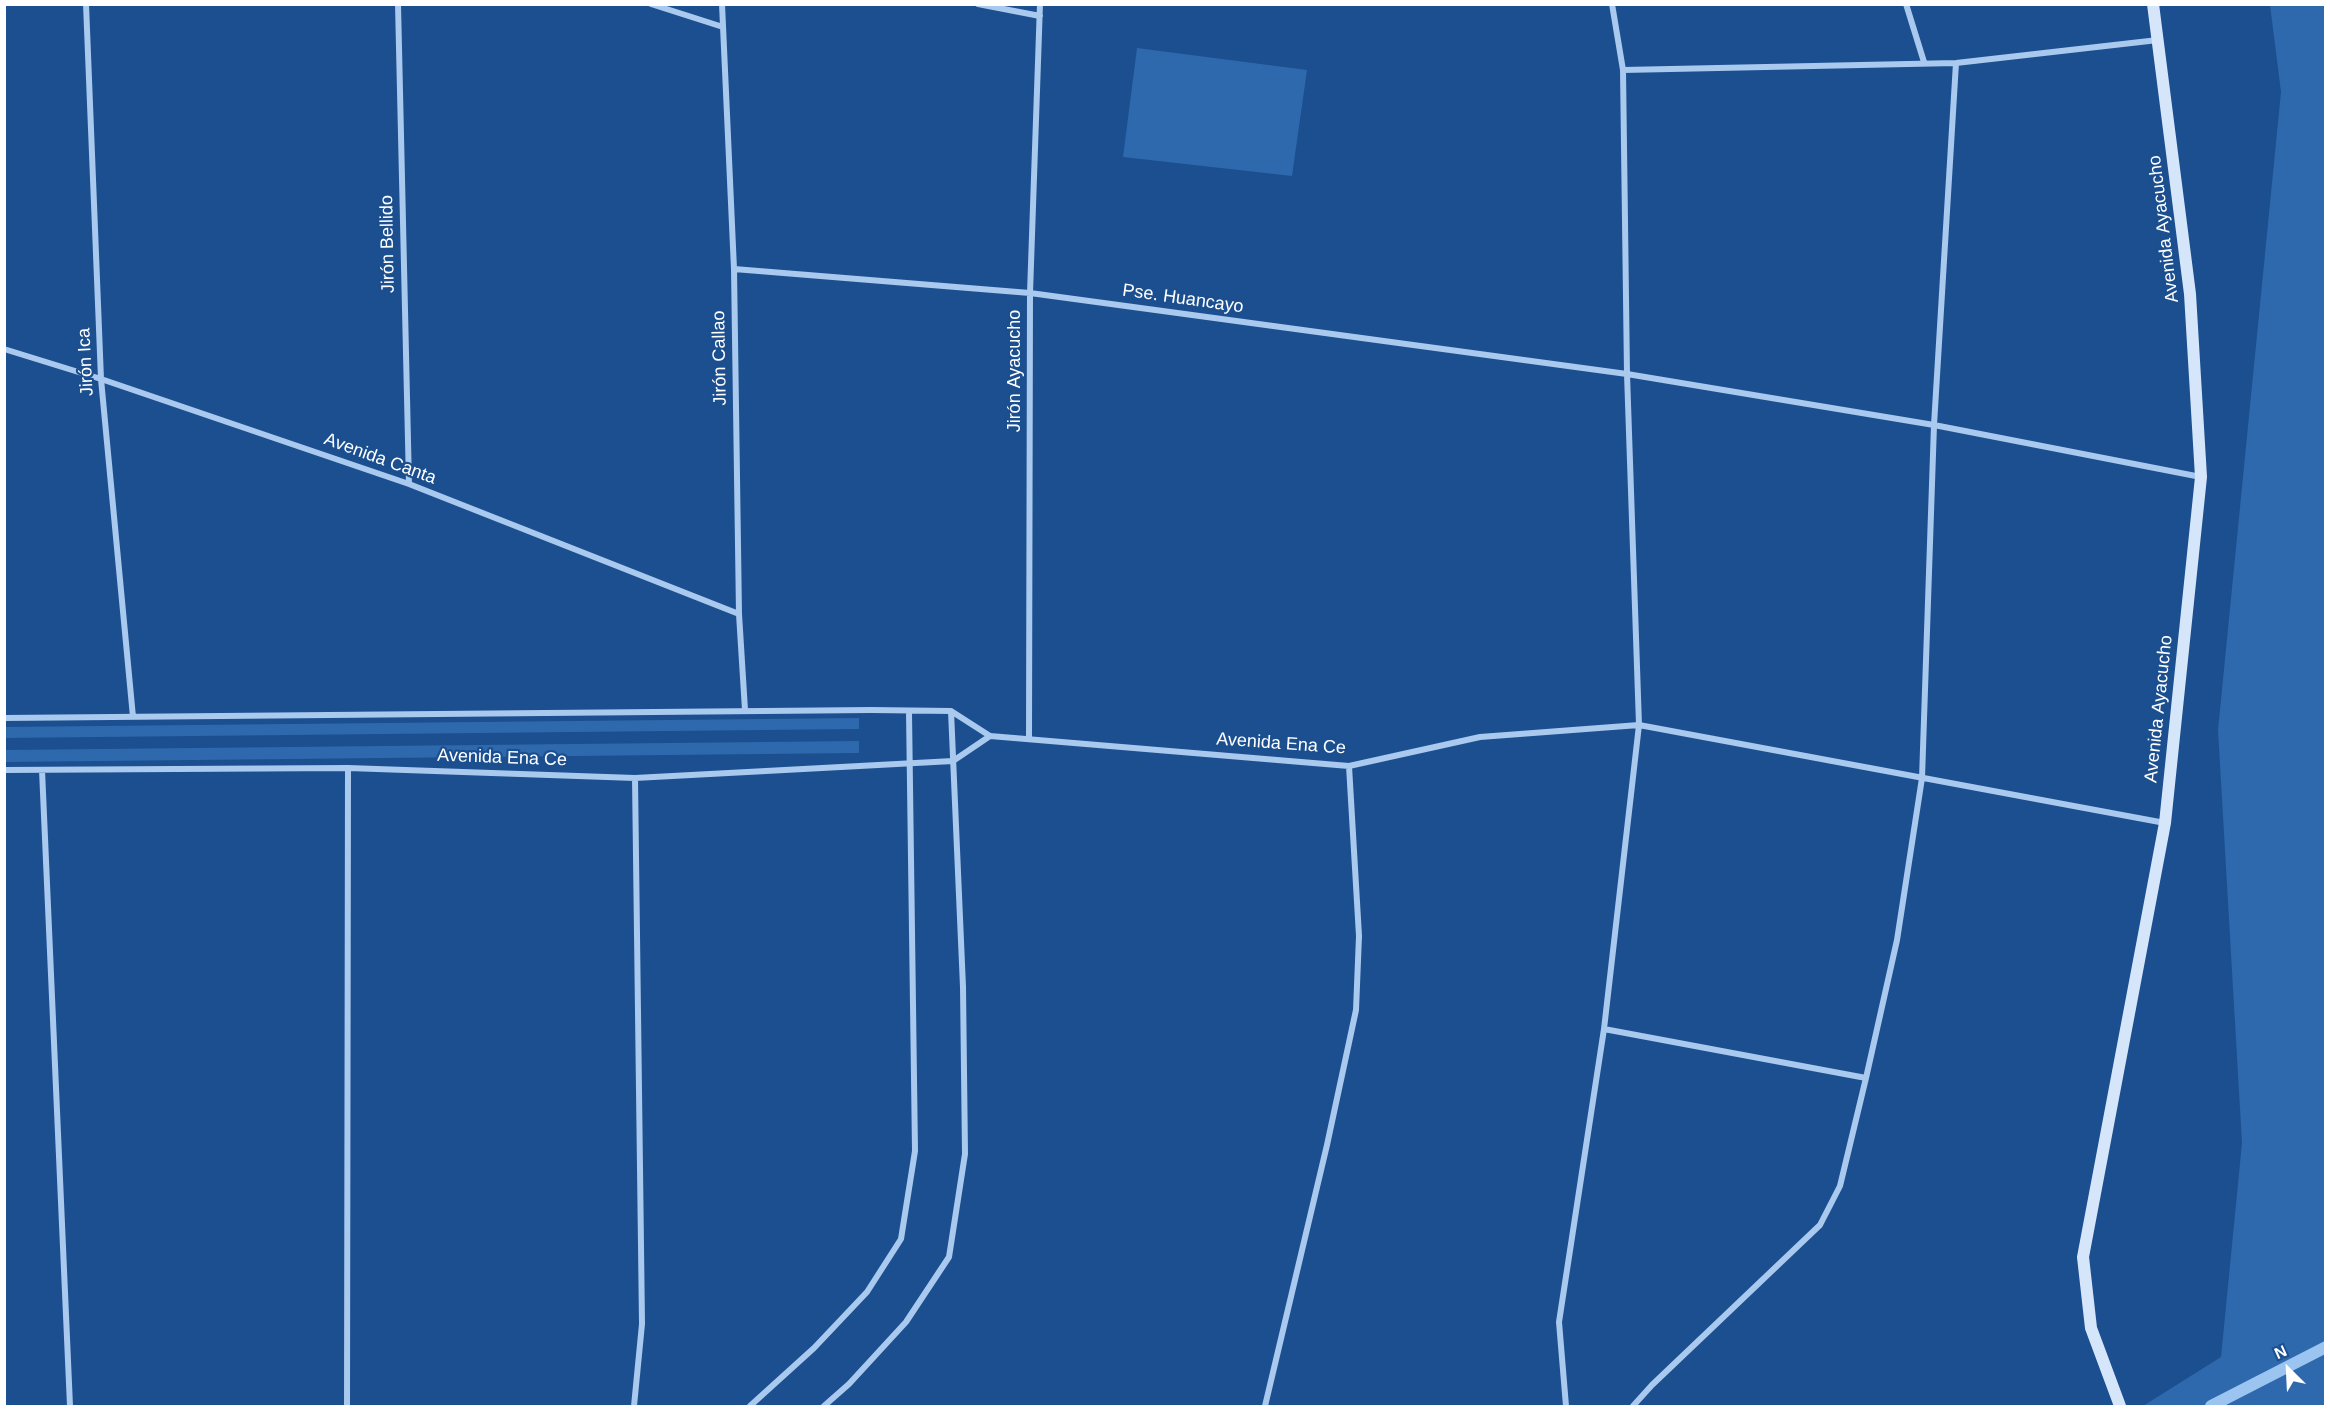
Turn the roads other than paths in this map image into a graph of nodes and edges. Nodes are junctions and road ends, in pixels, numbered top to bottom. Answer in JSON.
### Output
{"nodes":[{"id":1,"x":86,"y":4,"type":"edge"},
{"id":2,"x":398,"y":4,"type":"edge"},
{"id":3,"x":651,"y":4,"type":"edge"},
{"id":4,"x":722,"y":4,"type":"edge"},
{"id":5,"x":978,"y":4,"type":"edge"},
{"id":6,"x":1040,"y":4,"type":"edge"},
{"id":7,"x":1612,"y":4,"type":"edge"},
{"id":8,"x":1906,"y":4,"type":"edge"},
{"id":9,"x":2154,"y":4,"type":"edge"},
{"id":10,"x":1040,"y":16,"type":"junction"},
{"id":11,"x":723,"y":27,"type":"junction"},
{"id":12,"x":2159,"y":40,"type":"junction"},
{"id":13,"x":1924,"y":62,"type":"junction"},
{"id":14,"x":1956,"y":63,"type":"junction"},
{"id":15,"x":1623,"y":70,"type":"junction"},
{"id":16,"x":734,"y":269,"type":"junction"},
{"id":17,"x":1030,"y":293,"type":"junction"},
{"id":18,"x":4,"y":349,"type":"edge"},
{"id":19,"x":1627,"y":375,"type":"junction"},
{"id":20,"x":101,"y":379,"type":"junction"},
{"id":21,"x":1934,"y":425,"type":"junction"},
{"id":22,"x":2201,"y":477,"type":"junction"},
{"id":23,"x":409,"y":484,"type":"junction"},
{"id":24,"x":739,"y":615,"type":"junction"},
{"id":25,"x":746,"y":710,"type":"junction"},
{"id":26,"x":951,"y":711,"type":"junction"},
{"id":27,"x":909,"y":712,"type":"junction"},
{"id":28,"x":133,"y":717,"type":"junction"},
{"id":29,"x":4,"y":718,"type":"edge"},
{"id":30,"x":1639,"y":725,"type":"junction"},
{"id":31,"x":990,"y":736,"type":"junction"},
{"id":32,"x":1029,"y":738,"type":"junction"},
{"id":33,"x":953,"y":761,"type":"junction"},
{"id":34,"x":909,"y":764,"type":"junction"},
{"id":35,"x":1349,"y":766,"type":"junction"},
{"id":36,"x":348,"y":768,"type":"junction"},
{"id":37,"x":42,"y":770,"type":"junction"},
{"id":38,"x":4,"y":771,"type":"edge"},
{"id":39,"x":635,"y":778,"type":"junction"},
{"id":40,"x":1922,"y":778,"type":"junction"},
{"id":41,"x":2165,"y":823,"type":"junction"},
{"id":42,"x":1604,"y":1029,"type":"junction"},
{"id":43,"x":1866,"y":1078,"type":"junction"},
{"id":44,"x":2118,"y":1402,"type":"edge"},
{"id":45,"x":70,"y":1407,"type":"edge"},
{"id":46,"x":347,"y":1407,"type":"edge"},
{"id":47,"x":634,"y":1407,"type":"edge"},
{"id":48,"x":750,"y":1407,"type":"edge"},
{"id":49,"x":824,"y":1407,"type":"edge"},
{"id":50,"x":1265,"y":1407,"type":"edge"},
{"id":51,"x":1566,"y":1407,"type":"edge"},
{"id":52,"x":1633,"y":1407,"type":"edge"}],
"edges":[{"from":1,"to":20,"type":"street","name":"Jirón Ica"},
{"from":2,"to":23,"type":"street","name":"Jirón Bellido"},
{"from":3,"to":11,"type":"street"},
{"from":4,"to":11,"type":"street","name":"Jirón Callao"},
{"from":5,"to":10,"type":"street"},
{"from":6,"to":10,"type":"street","name":"Jirón Ayacucho"},
{"from":7,"to":15,"type":"street"},
{"from":8,"to":13,"type":"street"},
{"from":9,"to":12,"type":"street","name":"Avenida Ayacucho"},
{"from":10,"to":17,"type":"street","name":"Jirón Ayacucho"},
{"from":11,"to":16,"type":"street","name":"Jirón Callao"},
{"from":12,"to":14,"type":"street"},
{"from":12,"to":22,"type":"street","name":"Avenida Ayacucho"},
{"from":13,"to":14,"type":"street"},
{"from":13,"to":15,"type":"street"},
{"from":14,"to":21,"type":"street"},
{"from":15,"to":19,"type":"street"},
{"from":16,"to":17,"type":"street","name":"Pse. Huancayo"},
{"from":16,"to":24,"type":"street","name":"Jirón Callao"},
{"from":17,"to":19,"type":"street","name":"Pse. Huancayo"},
{"from":17,"to":32,"type":"street","name":"Jirón Ayacucho"},
{"from":18,"to":20,"type":"street","name":"Avenida Canta"},
{"from":19,"to":21,"type":"street","name":"Pse. Huancayo"},
{"from":19,"to":30,"type":"street"},
{"from":20,"to":23,"type":"street","name":"Avenida Canta"},
{"from":20,"to":28,"type":"street","name":"Jirón Ica"},
{"from":21,"to":22,"type":"street","name":"Pse. Huancayo"},
{"from":21,"to":40,"type":"street"},
{"from":22,"to":41,"type":"street","name":"Avenida Ayacucho"},
{"from":23,"to":24,"type":"street","name":"Avenida Canta"},
{"from":24,"to":25,"type":"street","name":"Jirón Callao"},
{"from":25,"to":27,"type":"street"},
{"from":25,"to":28,"type":"street"},
{"from":26,"to":27,"type":"street"},
{"from":26,"to":31,"type":"street","name":"Avenida Ena Ce"},
{"from":26,"to":33,"type":"street"},
{"from":27,"to":34,"type":"street"},
{"from":28,"to":29,"type":"street"},
{"from":30,"to":35,"type":"street","name":"Avenida Ena Ce"},
{"from":30,"to":40,"type":"street","name":"Avenida Ena Ce"},
{"from":30,"to":42,"type":"street"},
{"from":31,"to":32,"type":"street","name":"Avenida Ena Ce"},
{"from":31,"to":33,"type":"street"},
{"from":32,"to":35,"type":"street","name":"Avenida Ena Ce"},
{"from":33,"to":34,"type":"street","name":"Avenida Ena Ce"},
{"from":33,"to":49,"type":"street"},
{"from":34,"to":39,"type":"street","name":"Avenida Ena Ce"},
{"from":34,"to":48,"type":"street"},
{"from":35,"to":50,"type":"street"},
{"from":36,"to":37,"type":"street","name":"Avenida Ena Ce"},
{"from":36,"to":39,"type":"street","name":"Avenida Ena Ce"},
{"from":36,"to":46,"type":"street"},
{"from":37,"to":38,"type":"street","name":"Avenida Ena Ce"},
{"from":37,"to":45,"type":"street"},
{"from":39,"to":47,"type":"street"},
{"from":40,"to":41,"type":"street","name":"Avenida Ena Ce"},
{"from":40,"to":43,"type":"street"},
{"from":41,"to":44,"type":"street","name":"Avenida Ayacucho"},
{"from":42,"to":43,"type":"street"},
{"from":42,"to":51,"type":"street"},
{"from":43,"to":52,"type":"street"}]}
